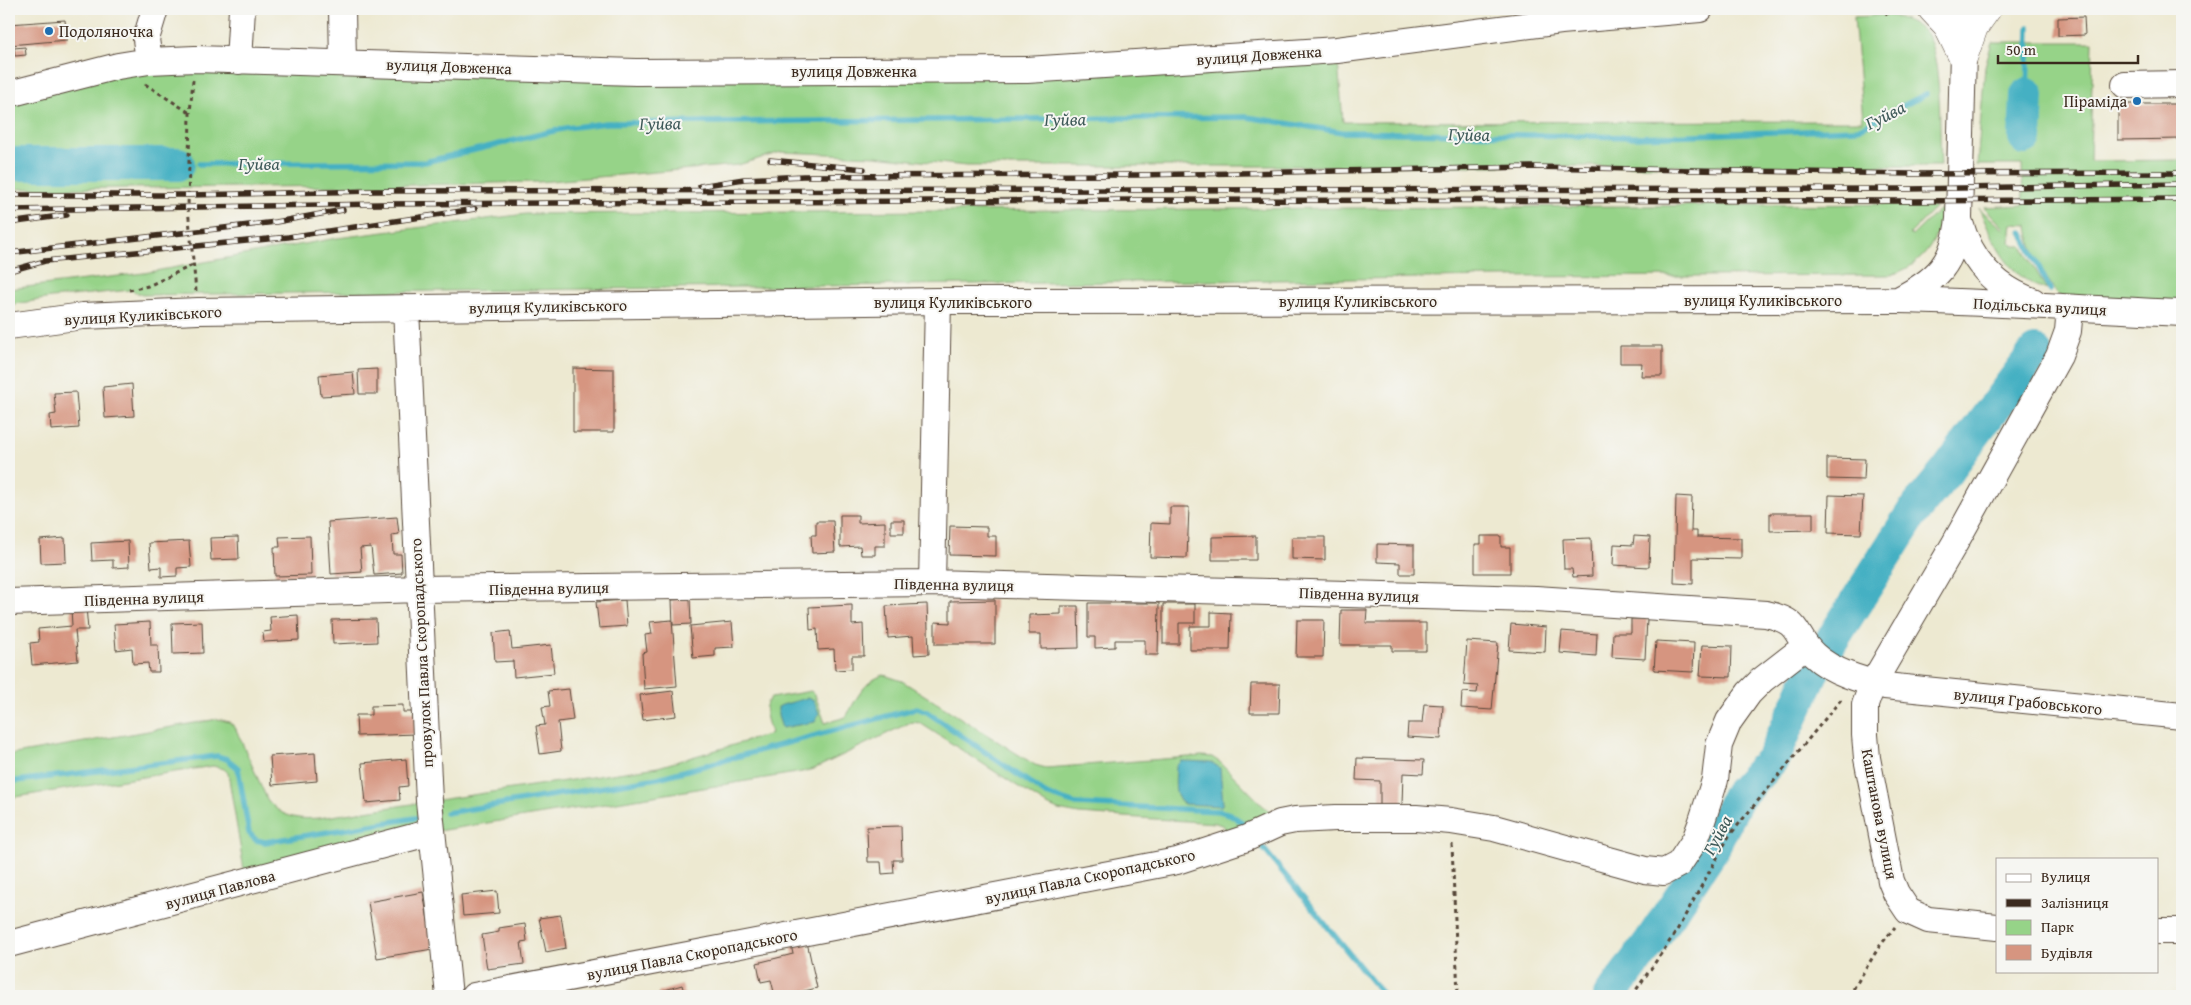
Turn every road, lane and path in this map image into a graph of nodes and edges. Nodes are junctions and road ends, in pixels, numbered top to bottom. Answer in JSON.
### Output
{"nodes":[{"id":1,"x":155,"y":9,"type":"edge"},
{"id":2,"x":242,"y":9,"type":"edge"},
{"id":3,"x":342,"y":9,"type":"edge"},
{"id":4,"x":1700,"y":9,"type":"edge"},
{"id":5,"x":1887,"y":9,"type":"edge"},
{"id":6,"x":1932,"y":9,"type":"edge"},
{"id":7,"x":1964,"y":9,"type":"edge"},
{"id":8,"x":1987,"y":9,"type":"edge"},
{"id":9,"x":1561,"y":15,"type":"edge"},
{"id":10,"x":1887,"y":15,"type":"dead end"},
{"id":11,"x":1963,"y":58,"type":"junction"},
{"id":12,"x":195,"y":59,"type":"junction"},
{"id":13,"x":239,"y":61,"type":"junction"},
{"id":14,"x":342,"y":63,"type":"junction"},
{"id":15,"x":146,"y":72,"type":"junction"},
{"id":16,"x":2182,"y":84,"type":"edge"},
{"id":17,"x":2124,"y":85,"type":"dead end"},
{"id":18,"x":9,"y":94,"type":"edge"},
{"id":19,"x":190,"y":113,"type":"junction"},
{"id":20,"x":1959,"y":219,"type":"junction"},
{"id":21,"x":193,"y":265,"type":"junction"},
{"id":22,"x":122,"y":291,"type":"dead end"},
{"id":23,"x":197,"y":298,"type":"dead end"},
{"id":24,"x":1898,"y":300,"type":"junction"},
{"id":25,"x":938,"y":301,"type":"junction"},
{"id":26,"x":406,"y":308,"type":"junction"},
{"id":27,"x":2060,"y":308,"type":"junction"},
{"id":28,"x":2182,"y":313,"type":"edge"},
{"id":29,"x":9,"y":326,"type":"edge"},
{"id":30,"x":932,"y":583,"type":"junction"},
{"id":31,"x":418,"y":590,"type":"junction"},
{"id":32,"x":9,"y":602,"type":"edge"},
{"id":33,"x":1806,"y":646,"type":"junction"},
{"id":34,"x":1873,"y":683,"type":"junction"},
{"id":35,"x":2182,"y":716,"type":"edge"},
{"id":36,"x":1451,"y":821,"type":"junction"},
{"id":37,"x":432,"y":832,"type":"junction"},
{"id":38,"x":1908,"y":911,"type":"junction"},
{"id":39,"x":1996,"y":927,"type":"edge"},
{"id":40,"x":2158,"y":931,"type":"edge"},
{"id":41,"x":2182,"y":931,"type":"edge"},
{"id":42,"x":9,"y":944,"type":"edge"},
{"id":43,"x":449,"y":996,"type":"edge"},
{"id":44,"x":474,"y":996,"type":"edge"},
{"id":45,"x":1458,"y":996,"type":"edge"},
{"id":46,"x":1632,"y":996,"type":"edge"},
{"id":47,"x":1849,"y":996,"type":"edge"}],
"edges":[{"from":1,"to":15,"type":"street"},
{"from":2,"to":13,"type":"street"},
{"from":3,"to":14,"type":"street"},
{"from":4,"to":9,"type":"street","name":"вулиця Довженка"},
{"from":5,"to":10,"type":"path"},
{"from":6,"to":11,"type":"main road"},
{"from":7,"to":11,"type":"street"},
{"from":8,"to":11,"type":"main road"},
{"from":9,"to":14,"type":"street","name":"вулиця Довженка"},
{"from":11,"to":20,"type":"street"},
{"from":12,"to":13,"type":"street","name":"вулиця Довженка"},
{"from":12,"to":15,"type":"street","name":"вулиця Довженка"},
{"from":12,"to":19,"type":"path"},
{"from":13,"to":14,"type":"street","name":"вулиця Довженка"},
{"from":15,"to":18,"type":"street","name":"вулиця Довженка"},
{"from":15,"to":19,"type":"path"},
{"from":16,"to":17,"type":"street"},
{"from":19,"to":21,"type":"path"},
{"from":20,"to":24,"type":"street"},
{"from":20,"to":27,"type":"street"},
{"from":21,"to":22,"type":"path"},
{"from":21,"to":23,"type":"path"},
{"from":24,"to":25,"type":"street","name":"вулиця Куликівського"},
{"from":24,"to":27,"type":"street","name":"Подільська вулиця"},
{"from":25,"to":26,"type":"street","name":"вулиця Куликівського"},
{"from":25,"to":30,"type":"street"},
{"from":26,"to":29,"type":"street","name":"вулиця Куликівського"},
{"from":26,"to":31,"type":"street","name":"провулок Павла Скоропадського"},
{"from":27,"to":28,"type":"street","name":"Подільська вулиця"},
{"from":27,"to":34,"type":"street","name":"Каштанова вулиця"},
{"from":30,"to":31,"type":"street","name":"Південна вулиця"},
{"from":30,"to":33,"type":"street","name":"Південна вулиця"},
{"from":31,"to":32,"type":"street","name":"Південна вулиця"},
{"from":31,"to":37,"type":"street","name":"провулок Павла Скоропадського"},
{"from":33,"to":34,"type":"street","name":"Південна вулиця"},
{"from":33,"to":36,"type":"street","name":"вулиця Павла Скоропадського"},
{"from":34,"to":35,"type":"street","name":"вулиця Грабовського"},
{"from":34,"to":38,"type":"street","name":"Каштанова вулиця"},
{"from":34,"to":46,"type":"path"},
{"from":36,"to":44,"type":"street","name":"вулиця Павла Скоропадського"},
{"from":36,"to":45,"type":"path"},
{"from":37,"to":42,"type":"street","name":"вулиця Павлова"},
{"from":37,"to":43,"type":"street","name":"провулок Павла Скоропадського"},
{"from":38,"to":39,"type":"street"},
{"from":38,"to":47,"type":"path"},
{"from":40,"to":41,"type":"street"}]}
